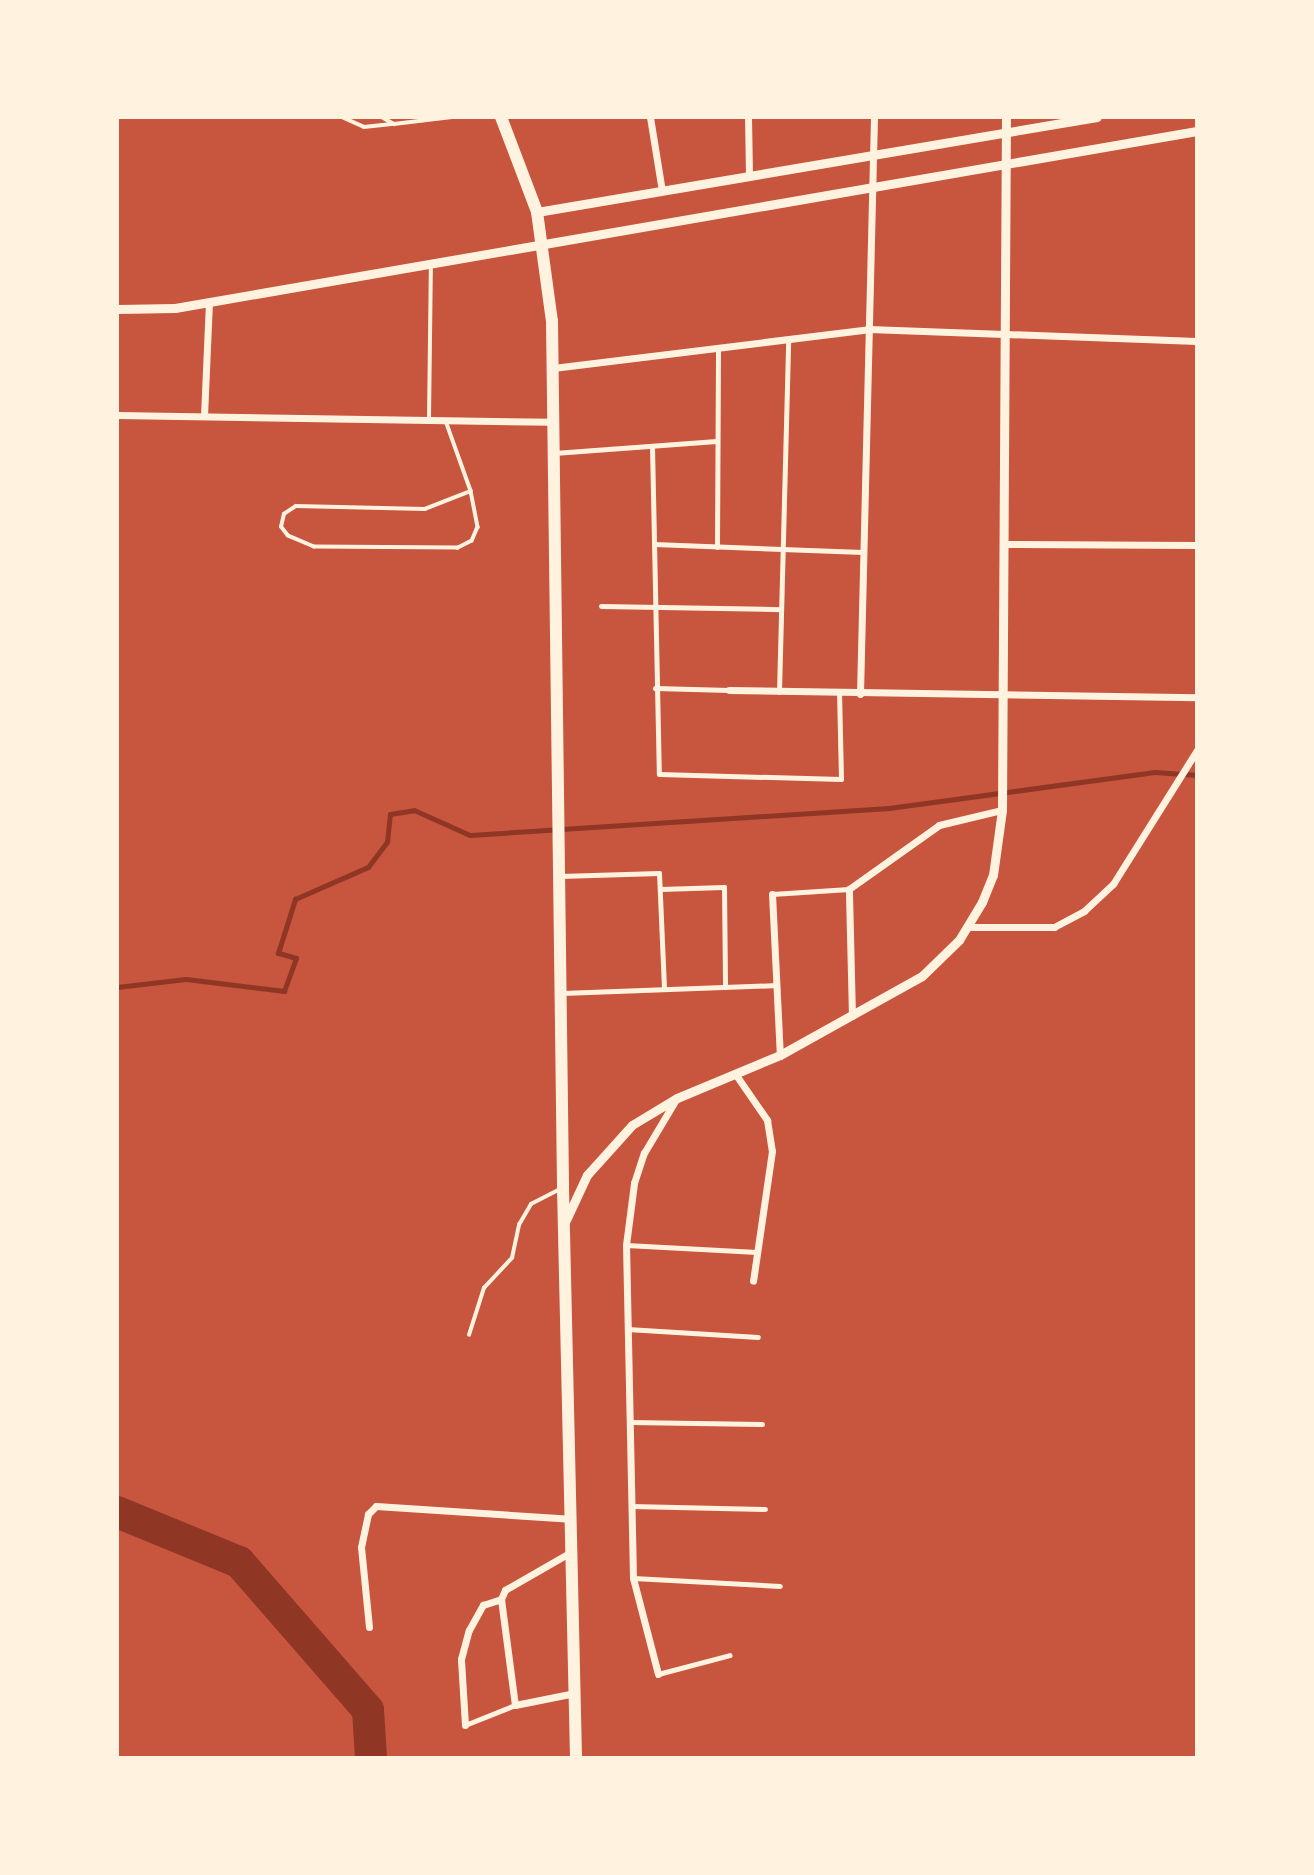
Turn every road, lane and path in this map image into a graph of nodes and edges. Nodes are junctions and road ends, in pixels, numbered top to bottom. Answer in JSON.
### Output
{"nodes":[{"id":1,"x":342,"y":117,"type":"edge"},
{"id":2,"x":382,"y":117,"type":"edge"},
{"id":3,"x":452,"y":117,"type":"edge"},
{"id":4,"x":500,"y":117,"type":"edge"},
{"id":5,"x":650,"y":117,"type":"edge"},
{"id":6,"x":748,"y":117,"type":"edge"},
{"id":7,"x":874,"y":117,"type":"edge"},
{"id":8,"x":1006,"y":117,"type":"edge"},
{"id":9,"x":1097,"y":117,"type":"edge"},
{"id":10,"x":394,"y":124,"type":"junction"},
{"id":11,"x":1197,"y":131,"type":"edge"},
{"id":12,"x":1006,"y":133,"type":"junction"},
{"id":13,"x":874,"y":155,"type":"junction"},
{"id":14,"x":1006,"y":164,"type":"junction"},
{"id":15,"x":749,"y":176,"type":"junction"},
{"id":16,"x":873,"y":186,"type":"junction"},
{"id":17,"x":662,"y":191,"type":"junction"},
{"id":18,"x":537,"y":212,"type":"junction"},
{"id":19,"x":544,"y":244,"type":"junction"},
{"id":20,"x":431,"y":264,"type":"junction"},
{"id":21,"x":209,"y":302,"type":"junction"},
{"id":22,"x":117,"y":309,"type":"edge"},
{"id":23,"x":869,"y":329,"type":"junction"},
{"id":24,"x":1005,"y":333,"type":"junction"},
{"id":25,"x":788,"y":339,"type":"junction"},
{"id":26,"x":1197,"y":341,"type":"edge"},
{"id":27,"x":718,"y":348,"type":"junction"},
{"id":28,"x":553,"y":368,"type":"junction"},
{"id":29,"x":117,"y":415,"type":"edge"},
{"id":30,"x":204,"y":416,"type":"junction"},
{"id":31,"x":429,"y":420,"type":"junction"},
{"id":32,"x":446,"y":420,"type":"junction"},
{"id":33,"x":554,"y":422,"type":"junction"},
{"id":34,"x":718,"y":441,"type":"junction"},
{"id":35,"x":652,"y":446,"type":"junction"},
{"id":36,"x":554,"y":453,"type":"junction"},
{"id":37,"x":471,"y":491,"type":"junction"},
{"id":38,"x":654,"y":544,"type":"junction"},
{"id":39,"x":1004,"y":544,"type":"junction"},
{"id":40,"x":1197,"y":545,"type":"edge"},
{"id":41,"x":717,"y":547,"type":"junction"},
{"id":42,"x":783,"y":549,"type":"junction"},
{"id":43,"x":863,"y":552,"type":"junction"},
{"id":44,"x":653,"y":605,"type":"junction"},
{"id":45,"x":601,"y":606,"type":"dead end"},
{"id":46,"x":781,"y":609,"type":"junction"},
{"id":47,"x":655,"y":688,"type":"junction"},
{"id":48,"x":729,"y":690,"type":"joint"},
{"id":49,"x":779,"y":692,"type":"junction"},
{"id":50,"x":839,"y":694,"type":"junction"},
{"id":51,"x":859,"y":694,"type":"junction"},
{"id":52,"x":1003,"y":695,"type":"junction"},
{"id":53,"x":1197,"y":697,"type":"edge"},
{"id":54,"x":1196,"y":751,"type":"edge"},
{"id":55,"x":1002,"y":806,"type":"junction"},
{"id":56,"x":560,"y":876,"type":"junction"},
{"id":57,"x":660,"y":889,"type":"junction"},
{"id":58,"x":849,"y":889,"type":"junction"},
{"id":59,"x":772,"y":894,"type":"joint"},
{"id":60,"x":968,"y":927,"type":"junction"},
{"id":61,"x":777,"y":985,"type":"junction"},
{"id":62,"x":725,"y":986,"type":"junction"},
{"id":63,"x":664,"y":989,"type":"junction"},
{"id":64,"x":562,"y":993,"type":"junction"},
{"id":65,"x":852,"y":1016,"type":"junction"},
{"id":66,"x":780,"y":1055,"type":"junction"},
{"id":67,"x":736,"y":1076,"type":"junction"},
{"id":68,"x":677,"y":1098,"type":"junction"},
{"id":69,"x":563,"y":1188,"type":"junction"},
{"id":70,"x":565,"y":1222,"type":"junction"},
{"id":71,"x":626,"y":1245,"type":"junction"},
{"id":72,"x":757,"y":1252,"type":"junction"},
{"id":73,"x":753,"y":1281,"type":"dead end"},
{"id":74,"x":627,"y":1329,"type":"junction"},
{"id":75,"x":469,"y":1335,"type":"dead end"},
{"id":76,"x":758,"y":1337,"type":"dead end"},
{"id":77,"x":629,"y":1422,"type":"junction"},
{"id":78,"x":762,"y":1424,"type":"dead end"},
{"id":79,"x":631,"y":1506,"type":"junction"},
{"id":80,"x":765,"y":1509,"type":"dead end"},
{"id":81,"x":570,"y":1519,"type":"junction"},
{"id":82,"x":571,"y":1552,"type":"junction"},
{"id":83,"x":633,"y":1578,"type":"junction"},
{"id":84,"x":780,"y":1586,"type":"dead end"},
{"id":85,"x":501,"y":1599,"type":"junction"},
{"id":86,"x":369,"y":1627,"type":"dead end"},
{"id":87,"x":730,"y":1656,"type":"dead end"},
{"id":88,"x":658,"y":1674,"type":"joint"},
{"id":89,"x":575,"y":1693,"type":"junction"},
{"id":90,"x":515,"y":1704,"type":"junction"},
{"id":91,"x":465,"y":1725,"type":"joint"},
{"id":92,"x":576,"y":1758,"type":"edge"}],
"edges":[{"from":1,"to":10,"type":"lane"},
{"from":2,"to":10,"type":"lane"},
{"from":3,"to":10,"type":"lane"},
{"from":4,"to":18,"type":"main road"},
{"from":5,"to":17,"type":"street"},
{"from":6,"to":15,"type":"street"},
{"from":7,"to":13,"type":"street"},
{"from":8,"to":12,"type":"street"},
{"from":9,"to":12,"type":"street"},
{"from":11,"to":14,"type":"street"},
{"from":12,"to":13,"type":"street"},
{"from":12,"to":14,"type":"street"},
{"from":13,"to":15,"type":"street"},
{"from":13,"to":16,"type":"street"},
{"from":14,"to":16,"type":"street"},
{"from":14,"to":24,"type":"street"},
{"from":15,"to":17,"type":"street"},
{"from":16,"to":19,"type":"street"},
{"from":16,"to":23,"type":"street"},
{"from":17,"to":18,"type":"street"},
{"from":18,"to":19,"type":"main road"},
{"from":19,"to":20,"type":"street"},
{"from":19,"to":28,"type":"main road"},
{"from":20,"to":21,"type":"street"},
{"from":20,"to":31,"type":"lane"},
{"from":21,"to":22,"type":"street"},
{"from":21,"to":30,"type":"street"},
{"from":23,"to":24,"type":"street"},
{"from":23,"to":25,"type":"street"},
{"from":23,"to":43,"type":"street"},
{"from":24,"to":26,"type":"street"},
{"from":24,"to":39,"type":"street"},
{"from":25,"to":27,"type":"street"},
{"from":25,"to":42,"type":"street"},
{"from":27,"to":28,"type":"street"},
{"from":27,"to":34,"type":"street"},
{"from":28,"to":33,"type":"main road"},
{"from":29,"to":30,"type":"street"},
{"from":30,"to":31,"type":"street"},
{"from":31,"to":32,"type":"street"},
{"from":32,"to":33,"type":"street"},
{"from":32,"to":37,"type":"lane"},
{"from":33,"to":36,"type":"main road"},
{"from":34,"to":35,"type":"street"},
{"from":34,"to":41,"type":"street"},
{"from":35,"to":36,"type":"street"},
{"from":35,"to":38,"type":"street"},
{"from":36,"to":56,"type":"main road"},
{"from":37,"to":37,"type":"lane"},
{"from":38,"to":41,"type":"street"},
{"from":38,"to":44,"type":"street"},
{"from":39,"to":40,"type":"street"},
{"from":39,"to":52,"type":"street"},
{"from":41,"to":42,"type":"street"},
{"from":42,"to":43,"type":"street"},
{"from":42,"to":46,"type":"street"},
{"from":43,"to":51,"type":"street"},
{"from":44,"to":45,"type":"street"},
{"from":44,"to":46,"type":"street"},
{"from":44,"to":47,"type":"street"},
{"from":46,"to":49,"type":"street"},
{"from":47,"to":48,"type":"street"},
{"from":47,"to":50,"type":"street"},
{"from":48,"to":49,"type":"street"},
{"from":49,"to":50,"type":"street"},
{"from":50,"to":51,"type":"street"},
{"from":51,"to":52,"type":"street"},
{"from":52,"to":53,"type":"street"},
{"from":52,"to":55,"type":"street"},
{"from":54,"to":60,"type":"street"},
{"from":55,"to":58,"type":"street"},
{"from":55,"to":60,"type":"street"},
{"from":56,"to":57,"type":"street"},
{"from":56,"to":64,"type":"main road"},
{"from":57,"to":62,"type":"street"},
{"from":57,"to":63,"type":"street"},
{"from":58,"to":59,"type":"street"},
{"from":58,"to":65,"type":"street"},
{"from":59,"to":61,"type":"street"},
{"from":60,"to":65,"type":"street"},
{"from":61,"to":62,"type":"street"},
{"from":61,"to":66,"type":"street"},
{"from":62,"to":63,"type":"street"},
{"from":63,"to":64,"type":"street"},
{"from":64,"to":69,"type":"main road"},
{"from":65,"to":66,"type":"street"},
{"from":66,"to":67,"type":"street"},
{"from":67,"to":68,"type":"street"},
{"from":67,"to":72,"type":"street"},
{"from":68,"to":70,"type":"street"},
{"from":68,"to":71,"type":"street"},
{"from":69,"to":70,"type":"main road"},
{"from":69,"to":75,"type":"lane"},
{"from":70,"to":81,"type":"main road"},
{"from":71,"to":72,"type":"street"},
{"from":71,"to":74,"type":"street"},
{"from":72,"to":73,"type":"street"},
{"from":74,"to":76,"type":"street"},
{"from":74,"to":77,"type":"street"},
{"from":77,"to":78,"type":"street"},
{"from":77,"to":79,"type":"street"},
{"from":79,"to":80,"type":"street"},
{"from":79,"to":83,"type":"street"},
{"from":81,"to":82,"type":"main road"},
{"from":81,"to":86,"type":"street"},
{"from":82,"to":85,"type":"street"},
{"from":82,"to":89,"type":"main road"},
{"from":83,"to":84,"type":"street"},
{"from":83,"to":88,"type":"street"},
{"from":85,"to":90,"type":"street"},
{"from":85,"to":91,"type":"street"},
{"from":87,"to":88,"type":"street"},
{"from":89,"to":90,"type":"street"},
{"from":89,"to":92,"type":"main road"},
{"from":90,"to":91,"type":"street"}]}
